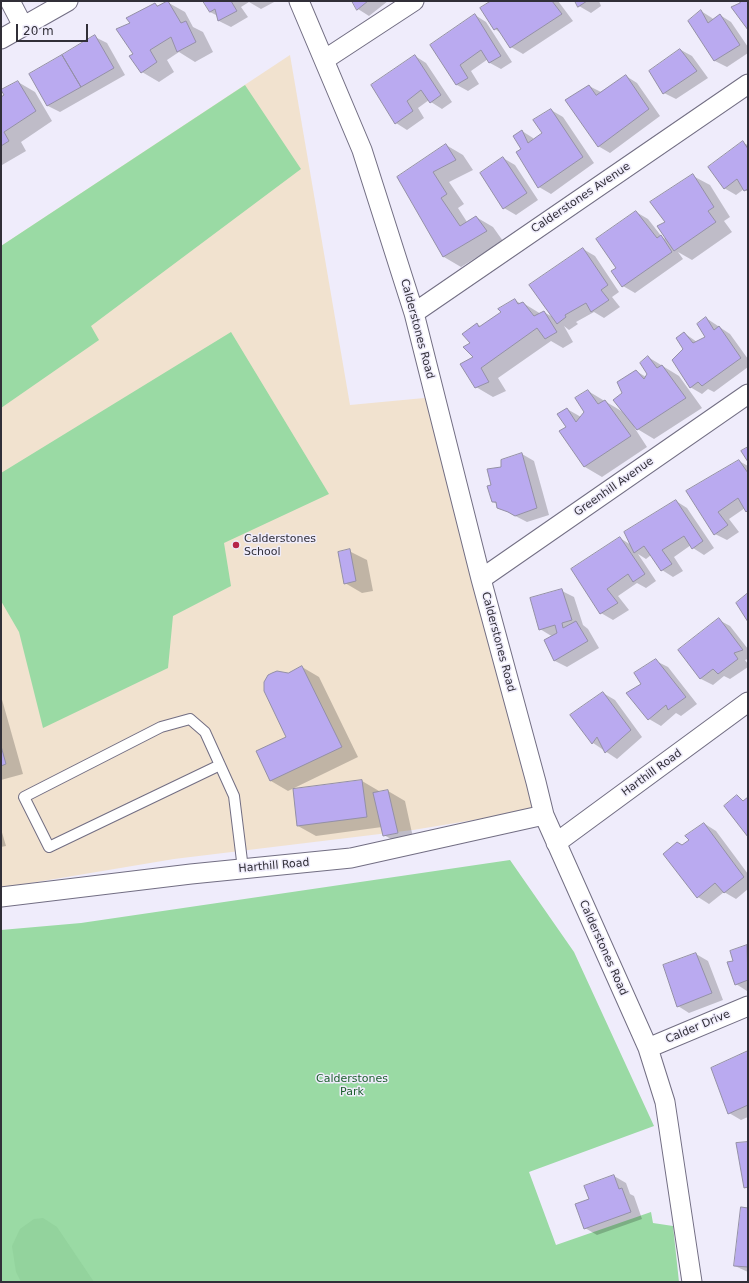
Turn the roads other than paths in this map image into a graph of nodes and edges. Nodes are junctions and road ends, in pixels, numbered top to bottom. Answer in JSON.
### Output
{"nodes":[{"id":1,"x":10,"y":1,"type":"edge"},
{"id":2,"x":68,"y":1,"type":"edge"},
{"id":3,"x":299,"y":1,"type":"edge"},
{"id":4,"x":414,"y":1,"type":"edge"},
{"id":5,"x":23,"y":26,"type":"junction"},
{"id":6,"x":1,"y":39,"type":"edge"},
{"id":7,"x":324,"y":60,"type":"junction"},
{"id":8,"x":748,"y":84,"type":"edge"},
{"id":9,"x":414,"y":312,"type":"junction"},
{"id":10,"x":748,"y":394,"type":"edge"},
{"id":11,"x":481,"y":579,"type":"junction"},
{"id":12,"x":748,"y":702,"type":"edge"},
{"id":13,"x":220,"y":765,"type":"junction"},
{"id":14,"x":544,"y":815,"type":"junction"},
{"id":15,"x":556,"y":843,"type":"junction"},
{"id":16,"x":243,"y":869,"type":"junction"},
{"id":17,"x":1,"y":897,"type":"edge"},
{"id":18,"x":748,"y":1006,"type":"edge"},
{"id":19,"x":648,"y":1048,"type":"junction"},
{"id":20,"x":692,"y":1282,"type":"edge"}],
"edges":[{"from":1,"to":5,"type":"street"},
{"from":2,"to":5,"type":"street"},
{"from":3,"to":7,"type":"street","name":"Calderstones Road"},
{"from":4,"to":7,"type":"street"},
{"from":5,"to":6,"type":"street"},
{"from":7,"to":9,"type":"street","name":"Calderstones Road"},
{"from":8,"to":9,"type":"street","name":"Calderstones Avenue"},
{"from":9,"to":11,"type":"street","name":"Calderstones Road"},
{"from":10,"to":11,"type":"street","name":"Greenhill Avenue"},
{"from":11,"to":14,"type":"street","name":"Calderstones Road"},
{"from":12,"to":15,"type":"street","name":"Harthill Road"},
{"from":13,"to":13,"type":"lane"},
{"from":13,"to":16,"type":"lane"},
{"from":14,"to":15,"type":"street","name":"Calderstones Road"},
{"from":14,"to":16,"type":"street","name":"Harthill Road"},
{"from":15,"to":19,"type":"street","name":"Calderstones Road"},
{"from":16,"to":17,"type":"street","name":"Harthill Road"},
{"from":18,"to":19,"type":"street","name":"Calder Drive"},
{"from":19,"to":20,"type":"street","name":"Calderstones Road"}]}
